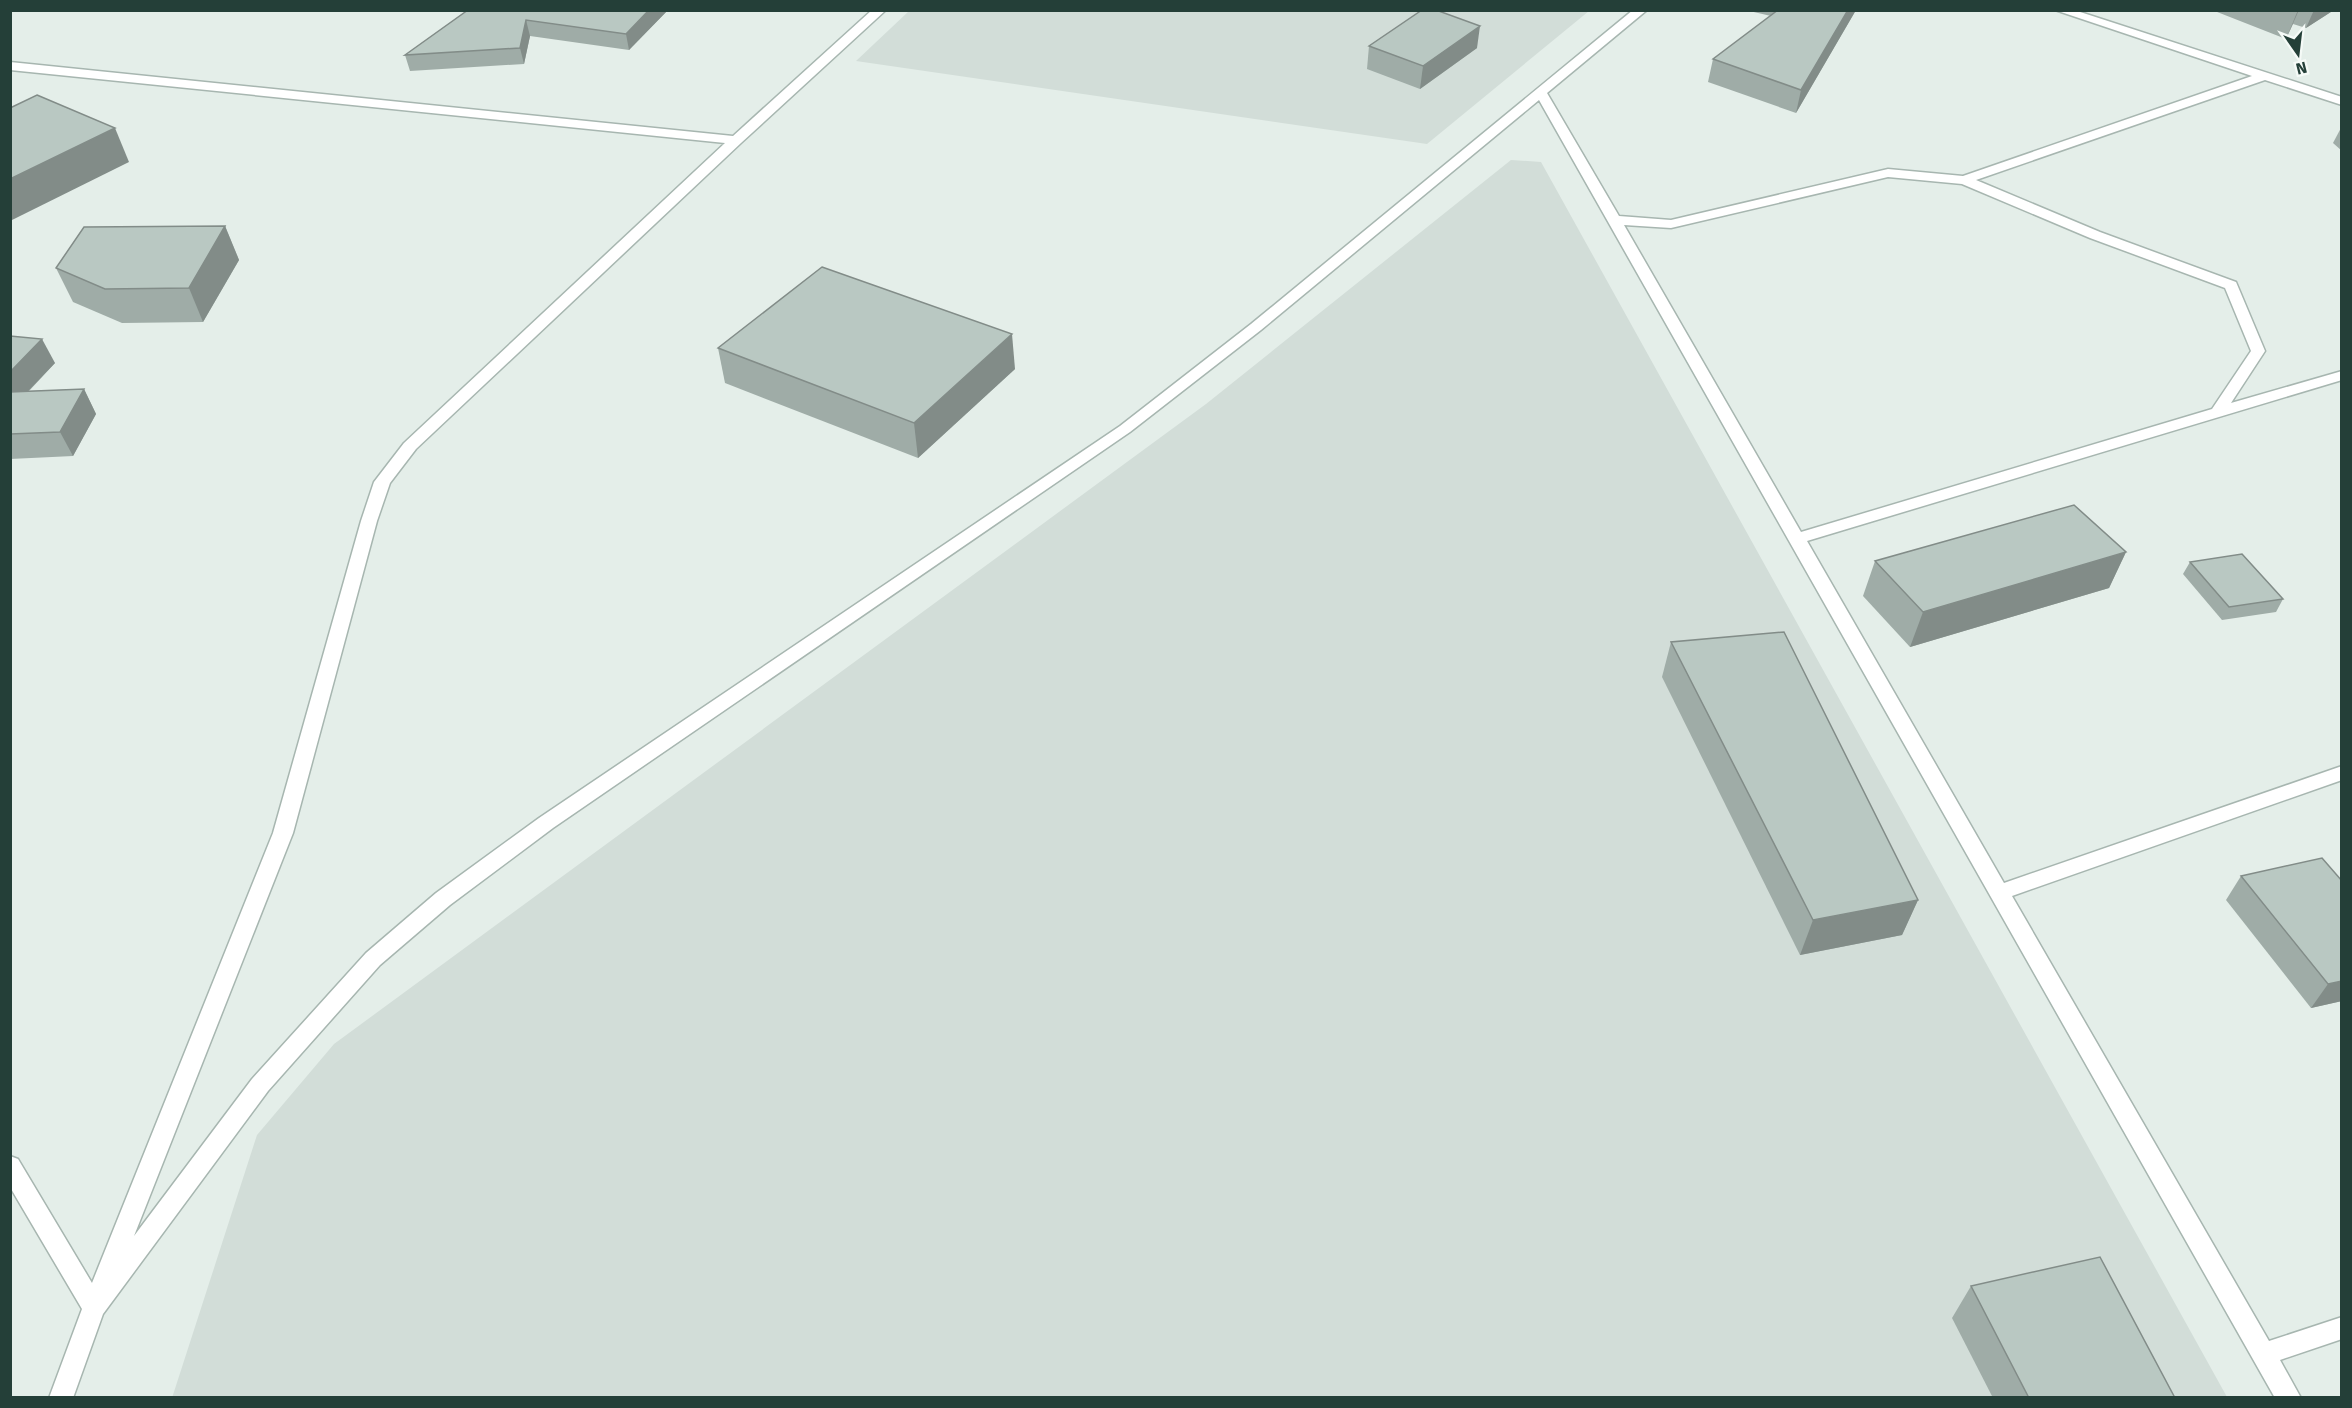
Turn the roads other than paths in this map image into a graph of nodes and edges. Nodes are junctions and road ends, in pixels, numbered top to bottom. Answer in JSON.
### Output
{"nodes":[{"id":1,"x":880,"y":10,"type":"edge"},
{"id":2,"x":1641,"y":10,"type":"edge"},
{"id":3,"x":2061,"y":10,"type":"edge"},
{"id":4,"x":10,"y":66,"type":"edge"},
{"id":5,"x":2264,"y":76,"type":"junction"},
{"id":6,"x":1540,"y":91,"type":"junction"},
{"id":7,"x":2342,"y":101,"type":"edge"},
{"id":8,"x":736,"y":140,"type":"junction"},
{"id":9,"x":1964,"y":180,"type":"junction"},
{"id":10,"x":1613,"y":220,"type":"junction"},
{"id":11,"x":2342,"y":375,"type":"edge"},
{"id":12,"x":2217,"y":413,"type":"junction"},
{"id":13,"x":1796,"y":539,"type":"junction"},
{"id":14,"x":2342,"y":773,"type":"edge"},
{"id":15,"x":2000,"y":892,"type":"junction"},
{"id":16,"x":10,"y":1166,"type":"edge"},
{"id":17,"x":94,"y":1308,"type":"junction"},
{"id":18,"x":2342,"y":1328,"type":"edge"},
{"id":19,"x":2265,"y":1354,"type":"junction"},
{"id":20,"x":62,"y":1398,"type":"edge"},
{"id":21,"x":2289,"y":1398,"type":"edge"}],
"edges":[{"from":1,"to":8,"type":"street"},
{"from":2,"to":6,"type":"street"},
{"from":3,"to":5,"type":"street"},
{"from":4,"to":8,"type":"street"},
{"from":5,"to":7,"type":"street"},
{"from":5,"to":9,"type":"street"},
{"from":6,"to":10,"type":"street"},
{"from":6,"to":17,"type":"street"},
{"from":8,"to":17,"type":"street"},
{"from":9,"to":10,"type":"street"},
{"from":9,"to":12,"type":"street"},
{"from":10,"to":13,"type":"street"},
{"from":11,"to":12,"type":"street"},
{"from":12,"to":13,"type":"street"},
{"from":13,"to":15,"type":"street"},
{"from":14,"to":15,"type":"street"},
{"from":15,"to":19,"type":"street"},
{"from":16,"to":17,"type":"street"},
{"from":17,"to":20,"type":"street"},
{"from":18,"to":19,"type":"street"},
{"from":19,"to":21,"type":"street"}]}
